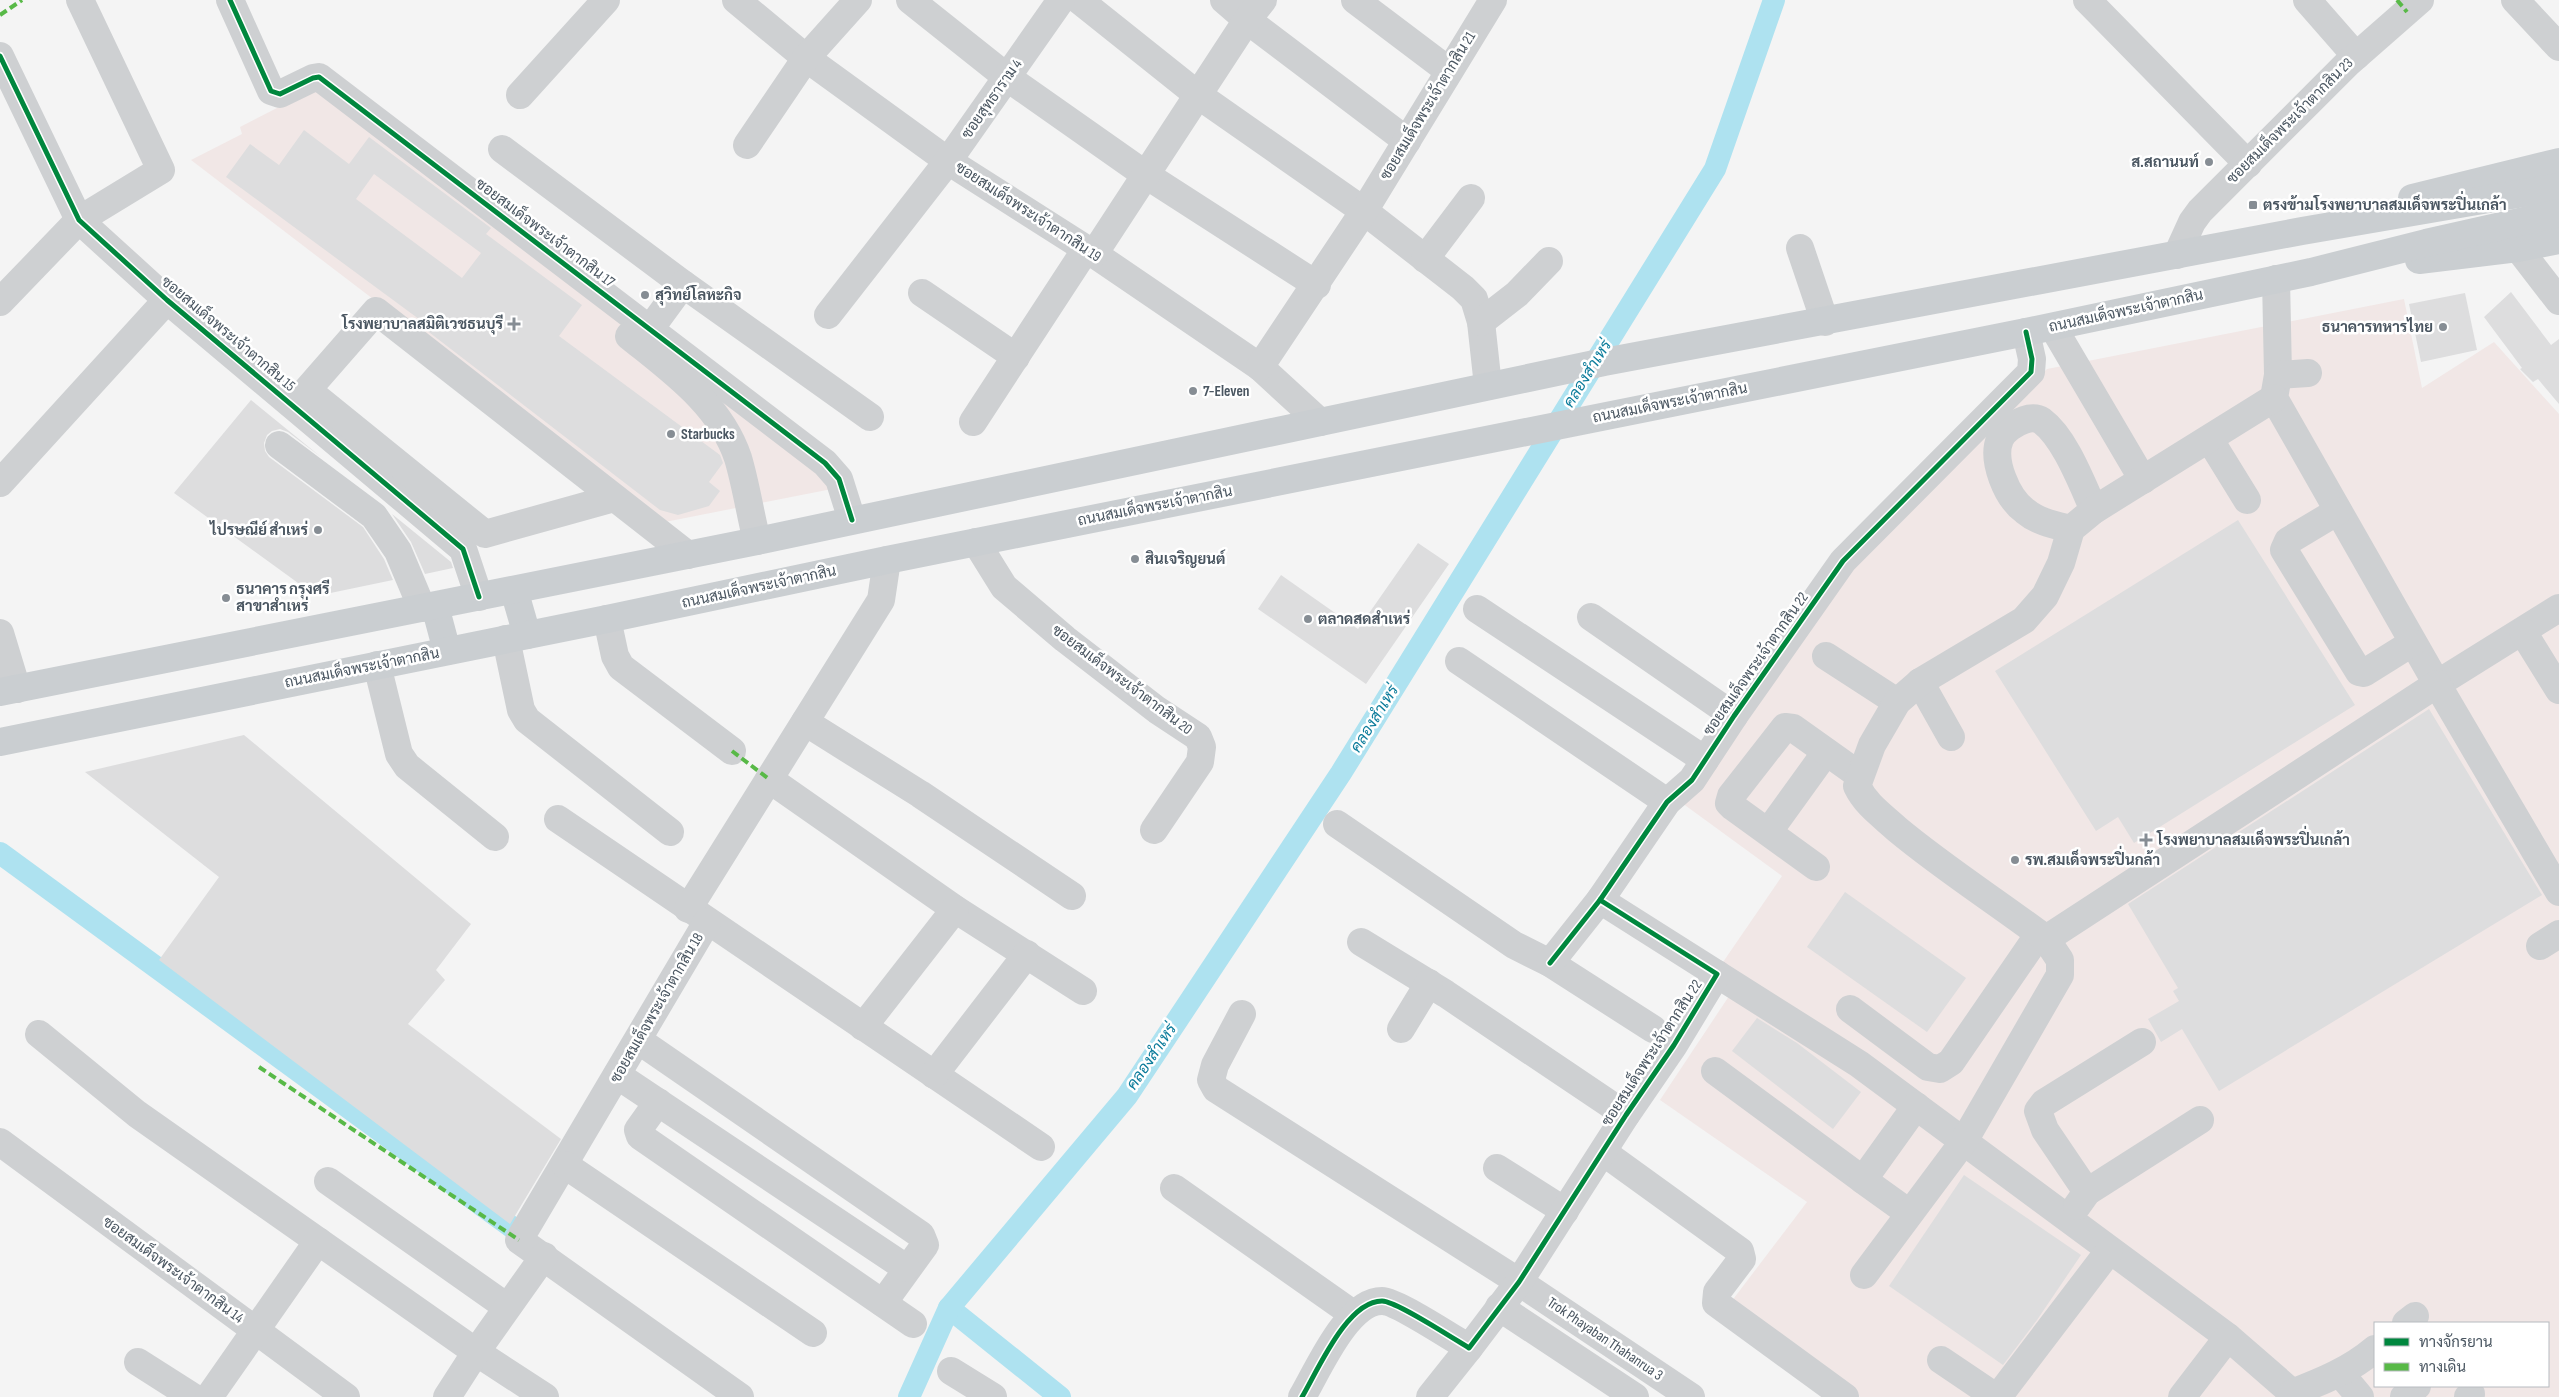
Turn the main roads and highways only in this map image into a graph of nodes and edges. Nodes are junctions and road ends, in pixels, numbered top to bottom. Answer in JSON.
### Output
{"nodes":[{"id":1,"x":2559,"y":162,"type":"edge"},
{"id":2,"x":2559,"y":187,"type":"edge"},
{"id":3,"x":2559,"y":212,"type":"edge"},
{"id":4,"x":2302,"y":231,"type":"junction"},
{"id":5,"x":2559,"y":240,"type":"edge"},
{"id":6,"x":2311,"y":272,"type":"junction"},
{"id":7,"x":514,"y":590,"type":"junction"},
{"id":8,"x":428,"y":607,"type":"junction"},
{"id":9,"x":516,"y":637,"type":"junction"},
{"id":10,"x":447,"y":651,"type":"junction"},
{"id":11,"x":8,"y":690,"type":"edge"},
{"id":12,"x":0,"y":742,"type":"edge"}],
"edges":[{"from":1,"to":4,"type":"main road"},
{"from":2,"to":4,"type":"main road"},
{"from":3,"to":6,"type":"main road","name":"ถนนสมเด็จพระเจ้าตากสิน"},
{"from":4,"to":7,"type":"main road"},
{"from":5,"to":6,"type":"main road","name":"ถนนสมเด็จพระเจ้าตากสิน"},
{"from":6,"to":9,"type":"main road","name":"ถนนสมเด็จพระเจ้าตากสิน"},
{"from":7,"to":8,"type":"main road"},
{"from":7,"to":9,"type":"main road"},
{"from":8,"to":10,"type":"main road"},
{"from":8,"to":11,"type":"main road"},
{"from":9,"to":10,"type":"main road","name":"ถนนสมเด็จพระเจ้าตากสิน"},
{"from":10,"to":12,"type":"main road","name":"ถนนสมเด็จพระเจ้าตากสิน"}]}
